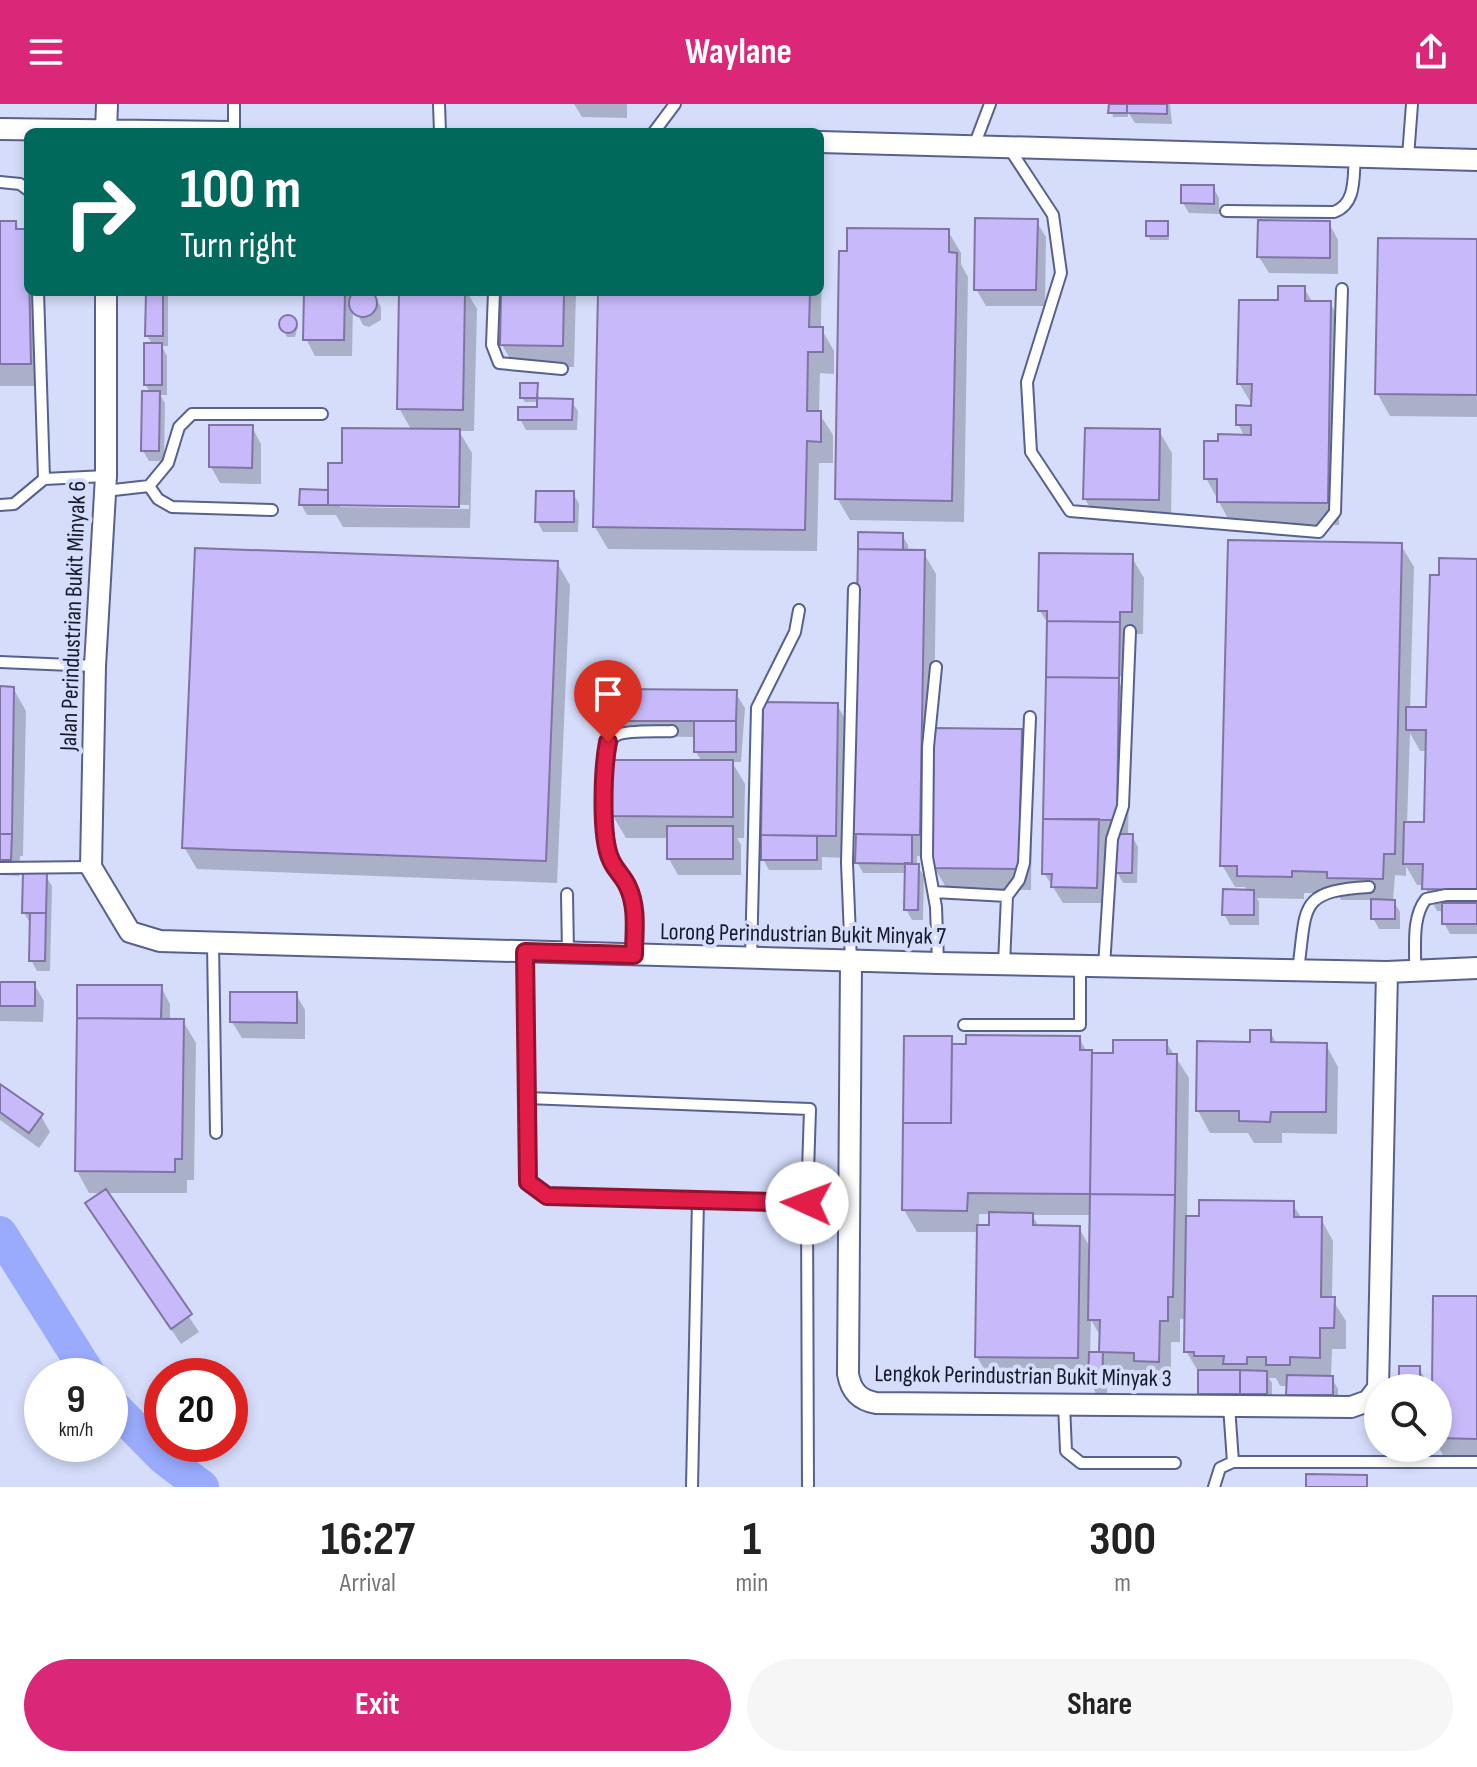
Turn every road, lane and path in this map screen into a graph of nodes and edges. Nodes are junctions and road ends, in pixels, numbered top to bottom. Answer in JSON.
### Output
{"nodes":[{"id":1,"x":107,"y":104,"type":"edge"},
{"id":2,"x":234,"y":104,"type":"edge"},
{"id":3,"x":439,"y":104,"type":"edge"},
{"id":4,"x":675,"y":104,"type":"edge"},
{"id":5,"x":990,"y":104,"type":"edge"},
{"id":6,"x":1412,"y":104,"type":"edge"},
{"id":7,"x":106,"y":128,"type":"edge"},
{"id":8,"x":232,"y":128,"type":"edge"},
{"id":9,"x":440,"y":128,"type":"edge"},
{"id":10,"x":657,"y":128,"type":"edge"},
{"id":11,"x":0,"y":129,"type":"edge"},
{"id":12,"x":24,"y":130,"type":"edge"},
{"id":13,"x":824,"y":142,"type":"edge"},
{"id":14,"x":974,"y":146,"type":"junction"},
{"id":15,"x":1008,"y":147,"type":"junction"},
{"id":16,"x":1355,"y":156,"type":"junction"},
{"id":17,"x":1408,"y":157,"type":"junction"},
{"id":18,"x":1477,"y":160,"type":"edge"},
{"id":19,"x":0,"y":182,"type":"edge"},
{"id":20,"x":24,"y":187,"type":"edge"},
{"id":21,"x":1226,"y":211,"type":"dead end"},
{"id":22,"x":1342,"y":289,"type":"dead end"},
{"id":23,"x":38,"y":296,"type":"edge"},
{"id":24,"x":106,"y":296,"type":"edge"},
{"id":25,"x":494,"y":296,"type":"edge"},
{"id":26,"x":562,"y":369,"type":"dead end"},
{"id":27,"x":322,"y":414,"type":"dead end"},
{"id":28,"x":44,"y":479,"type":"junction"},
{"id":29,"x":105,"y":483,"type":"junction"},
{"id":30,"x":149,"y":486,"type":"junction"},
{"id":31,"x":0,"y":505,"type":"edge"},
{"id":32,"x":272,"y":510,"type":"dead end"},
{"id":33,"x":854,"y":589,"type":"dead end"},
{"id":34,"x":799,"y":610,"type":"dead end"},
{"id":35,"x":1130,"y":631,"type":"dead end"},
{"id":36,"x":0,"y":662,"type":"edge"},
{"id":37,"x":95,"y":666,"type":"junction"},
{"id":38,"x":936,"y":667,"type":"dead end"},
{"id":39,"x":1030,"y":717,"type":"dead end"},
{"id":40,"x":672,"y":731,"type":"dead end"},
{"id":41,"x":91,"y":867,"type":"junction"},
{"id":42,"x":0,"y":868,"type":"edge"},
{"id":43,"x":1369,"y":887,"type":"dead end"},
{"id":44,"x":934,"y":892,"type":"junction"},
{"id":45,"x":567,"y":894,"type":"dead end"},
{"id":46,"x":1477,"y":895,"type":"edge"},
{"id":47,"x":1007,"y":896,"type":"junction"},
{"id":48,"x":213,"y":943,"type":"junction"},
{"id":49,"x":525,"y":952,"type":"junction"},
{"id":50,"x":568,"y":953,"type":"junction"},
{"id":51,"x":634,"y":955,"type":"junction"},
{"id":52,"x":751,"y":959,"type":"junction"},
{"id":53,"x":851,"y":961,"type":"junction"},
{"id":54,"x":938,"y":963,"type":"junction"},
{"id":55,"x":1004,"y":964,"type":"junction"},
{"id":56,"x":1080,"y":966,"type":"junction"},
{"id":57,"x":1104,"y":967,"type":"junction"},
{"id":58,"x":1477,"y":968,"type":"edge"},
{"id":59,"x":1298,"y":970,"type":"junction"},
{"id":60,"x":1387,"y":972,"type":"junction"},
{"id":61,"x":1415,"y":972,"type":"junction"},
{"id":62,"x":964,"y":1025,"type":"dead end"},
{"id":63,"x":527,"y":1098,"type":"junction"},
{"id":64,"x":216,"y":1133,"type":"dead end"},
{"id":65,"x":698,"y":1200,"type":"junction"},
{"id":66,"x":807,"y":1203,"type":"junction"},
{"id":67,"x":1378,"y":1374,"type":"edge"},
{"id":68,"x":1364,"y":1402,"type":"edge"},
{"id":69,"x":1064,"y":1404,"type":"junction"},
{"id":70,"x":1229,"y":1406,"type":"junction"},
{"id":71,"x":1233,"y":1462,"type":"junction"},
{"id":72,"x":1477,"y":1462,"type":"edge"},
{"id":73,"x":1175,"y":1463,"type":"dead end"},
{"id":74,"x":692,"y":1487,"type":"edge"},
{"id":75,"x":808,"y":1487,"type":"edge"},
{"id":76,"x":1214,"y":1487,"type":"edge"}],
"edges":[{"from":1,"to":7,"type":"street"},
{"from":2,"to":8,"type":"lane"},
{"from":3,"to":9,"type":"lane"},
{"from":4,"to":10,"type":"lane"},
{"from":5,"to":14,"type":"lane"},
{"from":6,"to":17,"type":"lane"},
{"from":11,"to":12,"type":"street"},
{"from":13,"to":14,"type":"street"},
{"from":14,"to":15,"type":"street"},
{"from":15,"to":16,"type":"street"},
{"from":15,"to":22,"type":"lane"},
{"from":16,"to":17,"type":"street"},
{"from":16,"to":21,"type":"lane"},
{"from":17,"to":18,"type":"street"},
{"from":19,"to":20,"type":"lane"},
{"from":23,"to":28,"type":"lane"},
{"from":24,"to":29,"type":"street","name":"Jalan Perindustrian Bukit Minyak 6"},
{"from":25,"to":26,"type":"lane"},
{"from":27,"to":30,"type":"lane"},
{"from":28,"to":29,"type":"lane"},
{"from":28,"to":31,"type":"lane"},
{"from":29,"to":30,"type":"lane"},
{"from":29,"to":37,"type":"street","name":"Jalan Perindustrian Bukit Minyak 6"},
{"from":30,"to":32,"type":"lane"},
{"from":33,"to":53,"type":"lane"},
{"from":34,"to":52,"type":"lane"},
{"from":35,"to":57,"type":"lane"},
{"from":36,"to":37,"type":"lane"},
{"from":37,"to":41,"type":"street","name":"Jalan Perindustrian Bukit Minyak 6"},
{"from":38,"to":44,"type":"lane"},
{"from":39,"to":47,"type":"lane"},
{"from":40,"to":51,"type":"lane"},
{"from":41,"to":42,"type":"lane"},
{"from":41,"to":48,"type":"street","name":"Lorong Perindustrian Bukit Minyak 7"},
{"from":43,"to":59,"type":"lane"},
{"from":44,"to":47,"type":"lane"},
{"from":44,"to":54,"type":"lane"},
{"from":45,"to":50,"type":"lane"},
{"from":46,"to":61,"type":"lane"},
{"from":47,"to":55,"type":"lane"},
{"from":48,"to":49,"type":"street","name":"Lorong Perindustrian Bukit Minyak 7"},
{"from":48,"to":64,"type":"lane"},
{"from":49,"to":50,"type":"street","name":"Lorong Perindustrian Bukit Minyak 7"},
{"from":49,"to":63,"type":"lane"},
{"from":50,"to":51,"type":"street","name":"Lorong Perindustrian Bukit Minyak 7"},
{"from":51,"to":52,"type":"street","name":"Lorong Perindustrian Bukit Minyak 7"},
{"from":52,"to":53,"type":"street","name":"Lorong Perindustrian Bukit Minyak 7"},
{"from":53,"to":54,"type":"street","name":"Lorong Perindustrian Bukit Minyak 7"},
{"from":53,"to":69,"type":"street","name":"Lengkok Perindustrian Bukit Minyak 3"},
{"from":54,"to":55,"type":"street","name":"Lorong Perindustrian Bukit Minyak 7"},
{"from":55,"to":56,"type":"street","name":"Lorong Perindustrian Bukit Minyak 7"},
{"from":56,"to":57,"type":"street","name":"Lorong Perindustrian Bukit Minyak 7"},
{"from":56,"to":62,"type":"lane"},
{"from":57,"to":59,"type":"street","name":"Lorong Perindustrian Bukit Minyak 7"},
{"from":58,"to":61,"type":"street","name":"Lorong Perindustrian Bukit Minyak 7"},
{"from":59,"to":60,"type":"street","name":"Lorong Perindustrian Bukit Minyak 7"},
{"from":60,"to":61,"type":"street","name":"Lorong Perindustrian Bukit Minyak 7"},
{"from":60,"to":67,"type":"street","name":"Lengkok Perindustrian Bukit Minyak 3"},
{"from":63,"to":65,"type":"lane"},
{"from":63,"to":66,"type":"lane"},
{"from":65,"to":66,"type":"lane"},
{"from":65,"to":74,"type":"lane"},
{"from":66,"to":75,"type":"lane"},
{"from":68,"to":70,"type":"street","name":"Lengkok Perindustrian Bukit Minyak 3"},
{"from":69,"to":70,"type":"street","name":"Lengkok Perindustrian Bukit Minyak 3"},
{"from":69,"to":73,"type":"lane"},
{"from":70,"to":71,"type":"lane"},
{"from":71,"to":72,"type":"lane"},
{"from":71,"to":76,"type":"lane"}]}
